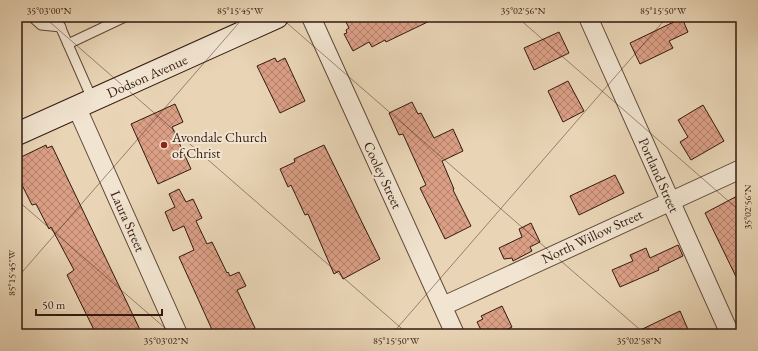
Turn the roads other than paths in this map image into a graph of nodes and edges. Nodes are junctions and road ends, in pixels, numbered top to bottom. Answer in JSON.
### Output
{"nodes":[{"id":1,"x":32,"y":17,"type":"edge"},
{"id":2,"x":56,"y":17,"type":"edge"},
{"id":3,"x":126,"y":17,"type":"edge"},
{"id":4,"x":277,"y":17,"type":"edge"},
{"id":5,"x":311,"y":17,"type":"edge"},
{"id":6,"x":588,"y":17,"type":"edge"},
{"id":7,"x":61,"y":27,"type":"junction"},
{"id":8,"x":68,"y":44,"type":"junction"},
{"id":9,"x":85,"y":104,"type":"junction"},
{"id":10,"x":17,"y":134,"type":"edge"},
{"id":11,"x":741,"y":169,"type":"edge"},
{"id":12,"x":670,"y":200,"type":"junction"},
{"id":13,"x":443,"y":306,"type":"junction"},
{"id":14,"x":178,"y":334,"type":"edge"},
{"id":15,"x":455,"y":334,"type":"edge"},
{"id":16,"x":730,"y":334,"type":"edge"}],
"edges":[{"from":1,"to":7,"type":"lane"},
{"from":2,"to":7,"type":"lane"},
{"from":3,"to":8,"type":"lane"},
{"from":4,"to":9,"type":"main road","name":"Dodson Avenue"},
{"from":5,"to":13,"type":"street","name":"Cooley Street"},
{"from":6,"to":12,"type":"street","name":"Portland Street"},
{"from":7,"to":8,"type":"lane"},
{"from":8,"to":9,"type":"lane"},
{"from":9,"to":10,"type":"main road","name":"Dodson Avenue"},
{"from":9,"to":14,"type":"street","name":"Laura Street"},
{"from":11,"to":12,"type":"street","name":"North Willow Street"},
{"from":12,"to":13,"type":"street","name":"North Willow Street"},
{"from":12,"to":16,"type":"street","name":"Portland Street"},
{"from":13,"to":15,"type":"street","name":"Cooley Street"}]}
